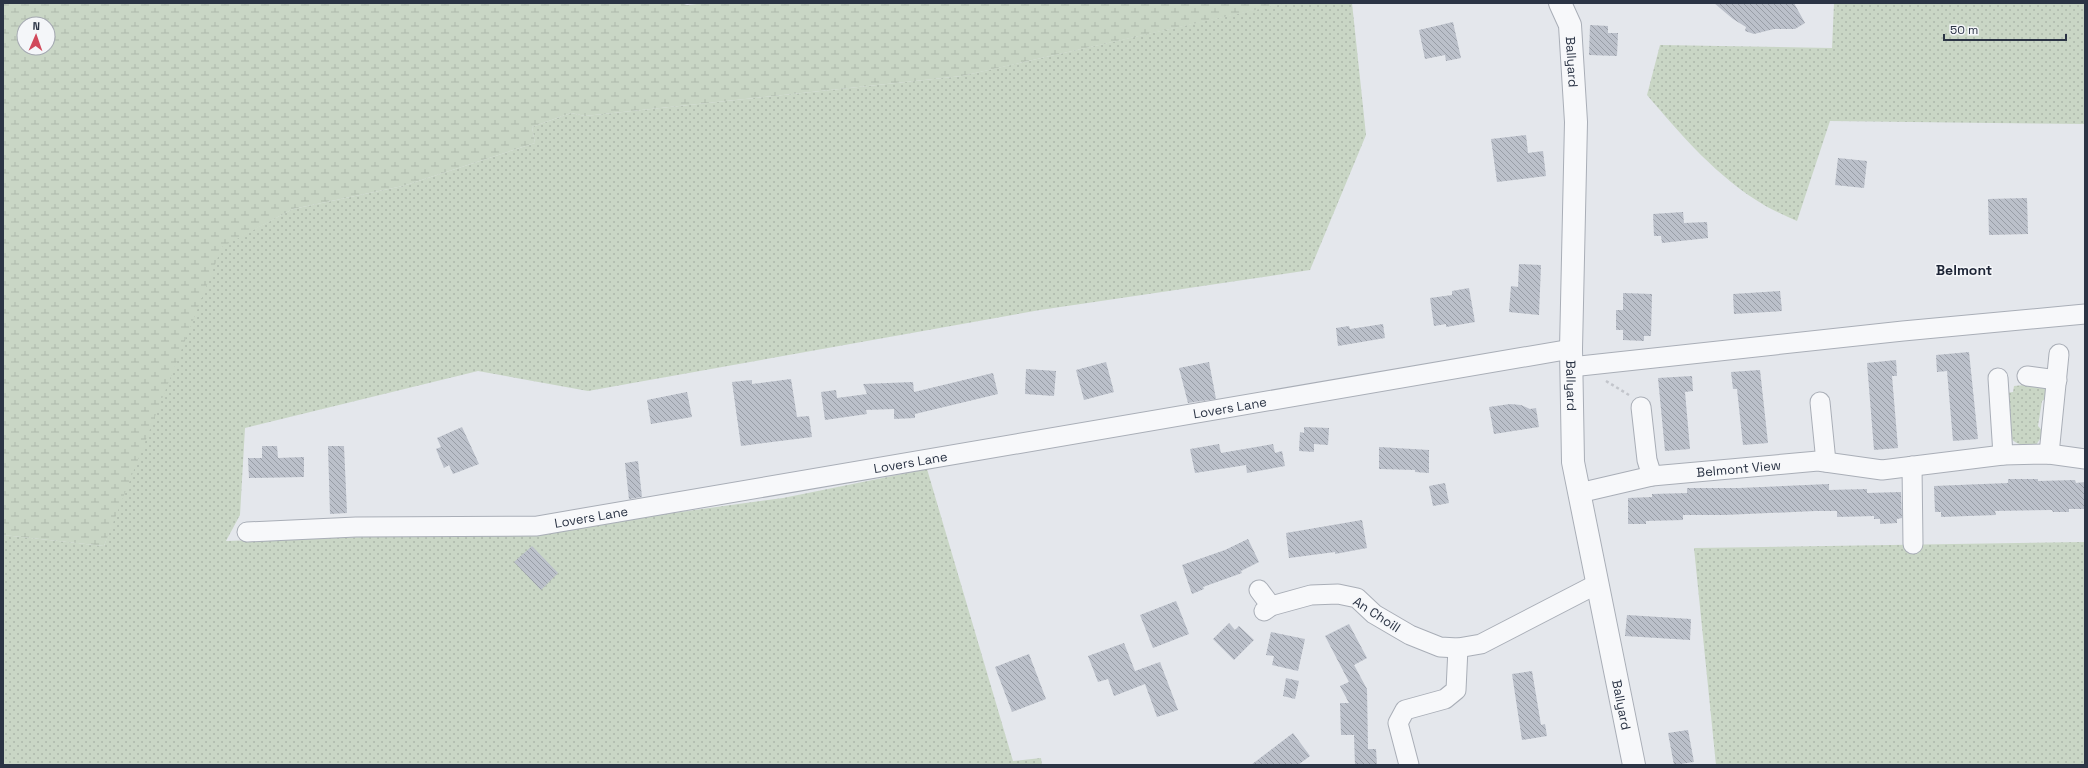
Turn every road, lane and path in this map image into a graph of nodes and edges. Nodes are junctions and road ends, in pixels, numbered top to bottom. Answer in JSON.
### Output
{"nodes":[{"id":1,"x":1560,"y":3,"type":"edge"},
{"id":2,"x":2085,"y":314,"type":"edge"},
{"id":3,"x":2059,"y":354,"type":"dead end"},
{"id":4,"x":1571,"y":358,"type":"junction"},
{"id":5,"x":2027,"y":376,"type":"dead end"},
{"id":6,"x":1998,"y":378,"type":"dead end"},
{"id":7,"x":2057,"y":380,"type":"junction"},
{"id":8,"x":1606,"y":381,"type":"dead end"},
{"id":9,"x":1619,"y":389,"type":"dead end"},
{"id":10,"x":1820,"y":402,"type":"dead end"},
{"id":11,"x":1641,"y":407,"type":"dead end"},
{"id":12,"x":2049,"y":454,"type":"junction"},
{"id":13,"x":2004,"y":455,"type":"junction"},
{"id":14,"x":2085,"y":459,"type":"edge"},
{"id":15,"x":1826,"y":462,"type":"junction"},
{"id":16,"x":1912,"y":466,"type":"junction"},
{"id":17,"x":1652,"y":476,"type":"junction"},
{"id":18,"x":1579,"y":493,"type":"junction"},
{"id":19,"x":247,"y":532,"type":"dead end"},
{"id":20,"x":1913,"y":544,"type":"dead end"},
{"id":21,"x":1597,"y":584,"type":"junction"},
{"id":22,"x":1259,"y":590,"type":"dead end"},
{"id":23,"x":1458,"y":648,"type":"junction"},
{"id":24,"x":1409,"y":765,"type":"edge"},
{"id":25,"x":1634,"y":765,"type":"edge"}],
"edges":[{"from":1,"to":4,"type":"street","name":"Ballyard"},
{"from":2,"to":4,"type":"street","name":"Lovers Lane"},
{"from":3,"to":7,"type":"street"},
{"from":4,"to":18,"type":"street","name":"Ballyard"},
{"from":4,"to":19,"type":"street","name":"Lovers Lane"},
{"from":5,"to":7,"type":"street"},
{"from":6,"to":13,"type":"street"},
{"from":7,"to":12,"type":"street"},
{"from":8,"to":9,"type":"path"},
{"from":10,"to":15,"type":"street"},
{"from":11,"to":17,"type":"street"},
{"from":12,"to":13,"type":"street","name":"Belmont View"},
{"from":12,"to":14,"type":"street","name":"Belmont View"},
{"from":13,"to":16,"type":"street","name":"Belmont View"},
{"from":15,"to":16,"type":"street","name":"Belmont View"},
{"from":15,"to":17,"type":"street","name":"Belmont View"},
{"from":16,"to":20,"type":"street"},
{"from":17,"to":18,"type":"street","name":"Belmont View"},
{"from":18,"to":21,"type":"street","name":"Ballyard"},
{"from":21,"to":23,"type":"street","name":"An Choill"},
{"from":21,"to":25,"type":"street","name":"Ballyard"},
{"from":22,"to":23,"type":"street","name":"An Choill"},
{"from":23,"to":24,"type":"street"}]}
